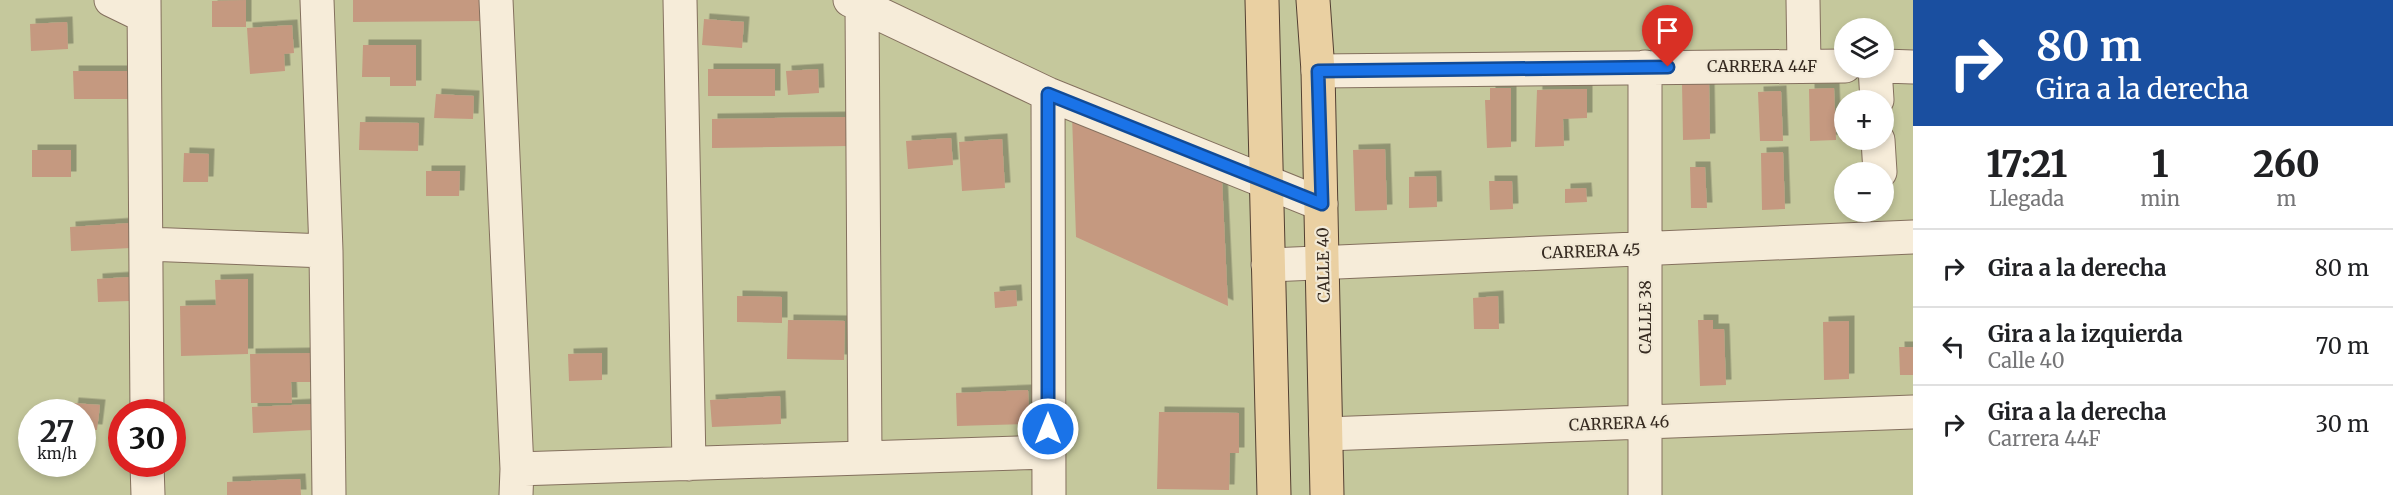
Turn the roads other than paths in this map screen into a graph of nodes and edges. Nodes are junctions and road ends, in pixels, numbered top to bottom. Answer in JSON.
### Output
{"nodes":[{"id":1,"x":111,"y":0,"type":"edge"},
{"id":2,"x":317,"y":0,"type":"edge"},
{"id":3,"x":496,"y":0,"type":"edge"},
{"id":4,"x":680,"y":0,"type":"edge"},
{"id":5,"x":1262,"y":0,"type":"edge"},
{"id":6,"x":1313,"y":0,"type":"edge"},
{"id":7,"x":1803,"y":0,"type":"edge"},
{"id":8,"x":856,"y":3,"type":"edge"},
{"id":9,"x":144,"y":8,"type":"edge"},
{"id":10,"x":1804,"y":65,"type":"junction"},
{"id":11,"x":1834,"y":66,"type":"edge"},
{"id":12,"x":1894,"y":66,"type":"edge"},
{"id":13,"x":1645,"y":67,"type":"junction"},
{"id":14,"x":1913,"y":67,"type":"edge"},
{"id":15,"x":1318,"y":71,"type":"junction"},
{"id":16,"x":1048,"y":94,"type":"junction"},
{"id":17,"x":1266,"y":183,"type":"junction"},
{"id":18,"x":1322,"y":204,"type":"junction"},
{"id":19,"x":1892,"y":229,"type":"edge"},
{"id":20,"x":146,"y":244,"type":"junction"},
{"id":21,"x":1645,"y":249,"type":"junction"},
{"id":22,"x":326,"y":251,"type":"junction"},
{"id":23,"x":1323,"y":262,"type":"junction"},
{"id":24,"x":1268,"y":265,"type":"junction"},
{"id":25,"x":147,"y":399,"type":"edge"},
{"id":26,"x":1913,"y":412,"type":"edge"},
{"id":27,"x":1645,"y":422,"type":"junction"},
{"id":28,"x":1326,"y":434,"type":"junction"},
{"id":29,"x":1048,"y":452,"type":"junction"},
{"id":30,"x":865,"y":458,"type":"junction"},
{"id":31,"x":689,"y":464,"type":"junction"},
{"id":32,"x":147,"y":477,"type":"edge"},
{"id":33,"x":517,"y":482,"type":"edge"},
{"id":34,"x":148,"y":495,"type":"edge"},
{"id":35,"x":329,"y":495,"type":"edge"},
{"id":36,"x":1049,"y":495,"type":"edge"},
{"id":37,"x":1274,"y":495,"type":"edge"},
{"id":38,"x":1327,"y":495,"type":"edge"},
{"id":39,"x":1645,"y":495,"type":"edge"}],
"edges":[{"from":1,"to":9,"type":"street"},
{"from":2,"to":22,"type":"street"},
{"from":3,"to":33,"type":"street"},
{"from":4,"to":31,"type":"street"},
{"from":5,"to":17,"type":"main road"},
{"from":6,"to":15,"type":"main road","name":"CALLE 40"},
{"from":7,"to":10,"type":"street"},
{"from":8,"to":16,"type":"street"},
{"from":8,"to":30,"type":"street"},
{"from":9,"to":20,"type":"street"},
{"from":10,"to":11,"type":"street","name":"CARRERA 44F"},
{"from":10,"to":13,"type":"street","name":"CARRERA 44F"},
{"from":12,"to":14,"type":"street"},
{"from":13,"to":15,"type":"street","name":"CARRERA 44F"},
{"from":13,"to":21,"type":"street","name":"CALLE 38"},
{"from":15,"to":18,"type":"main road","name":"CALLE 40"},
{"from":16,"to":17,"type":"street"},
{"from":16,"to":29,"type":"street"},
{"from":17,"to":18,"type":"street"},
{"from":17,"to":24,"type":"main road"},
{"from":18,"to":23,"type":"main road","name":"CALLE 40"},
{"from":19,"to":21,"type":"street","name":"CARRERA 45"},
{"from":20,"to":22,"type":"street"},
{"from":20,"to":25,"type":"street"},
{"from":21,"to":23,"type":"street","name":"CARRERA 45"},
{"from":21,"to":27,"type":"street","name":"CALLE 38"},
{"from":22,"to":35,"type":"street"},
{"from":23,"to":24,"type":"street","name":"CARRERA 45"},
{"from":23,"to":28,"type":"main road","name":"CALLE 40"},
{"from":24,"to":37,"type":"main road"},
{"from":26,"to":27,"type":"street","name":"CARRERA 46"},
{"from":27,"to":28,"type":"street","name":"CARRERA 46"},
{"from":27,"to":39,"type":"street","name":"CALLE 38"},
{"from":28,"to":38,"type":"main road","name":"CALLE 40"},
{"from":29,"to":30,"type":"street"},
{"from":29,"to":36,"type":"street"},
{"from":30,"to":31,"type":"street"},
{"from":31,"to":33,"type":"street"},
{"from":32,"to":34,"type":"street"}]}
